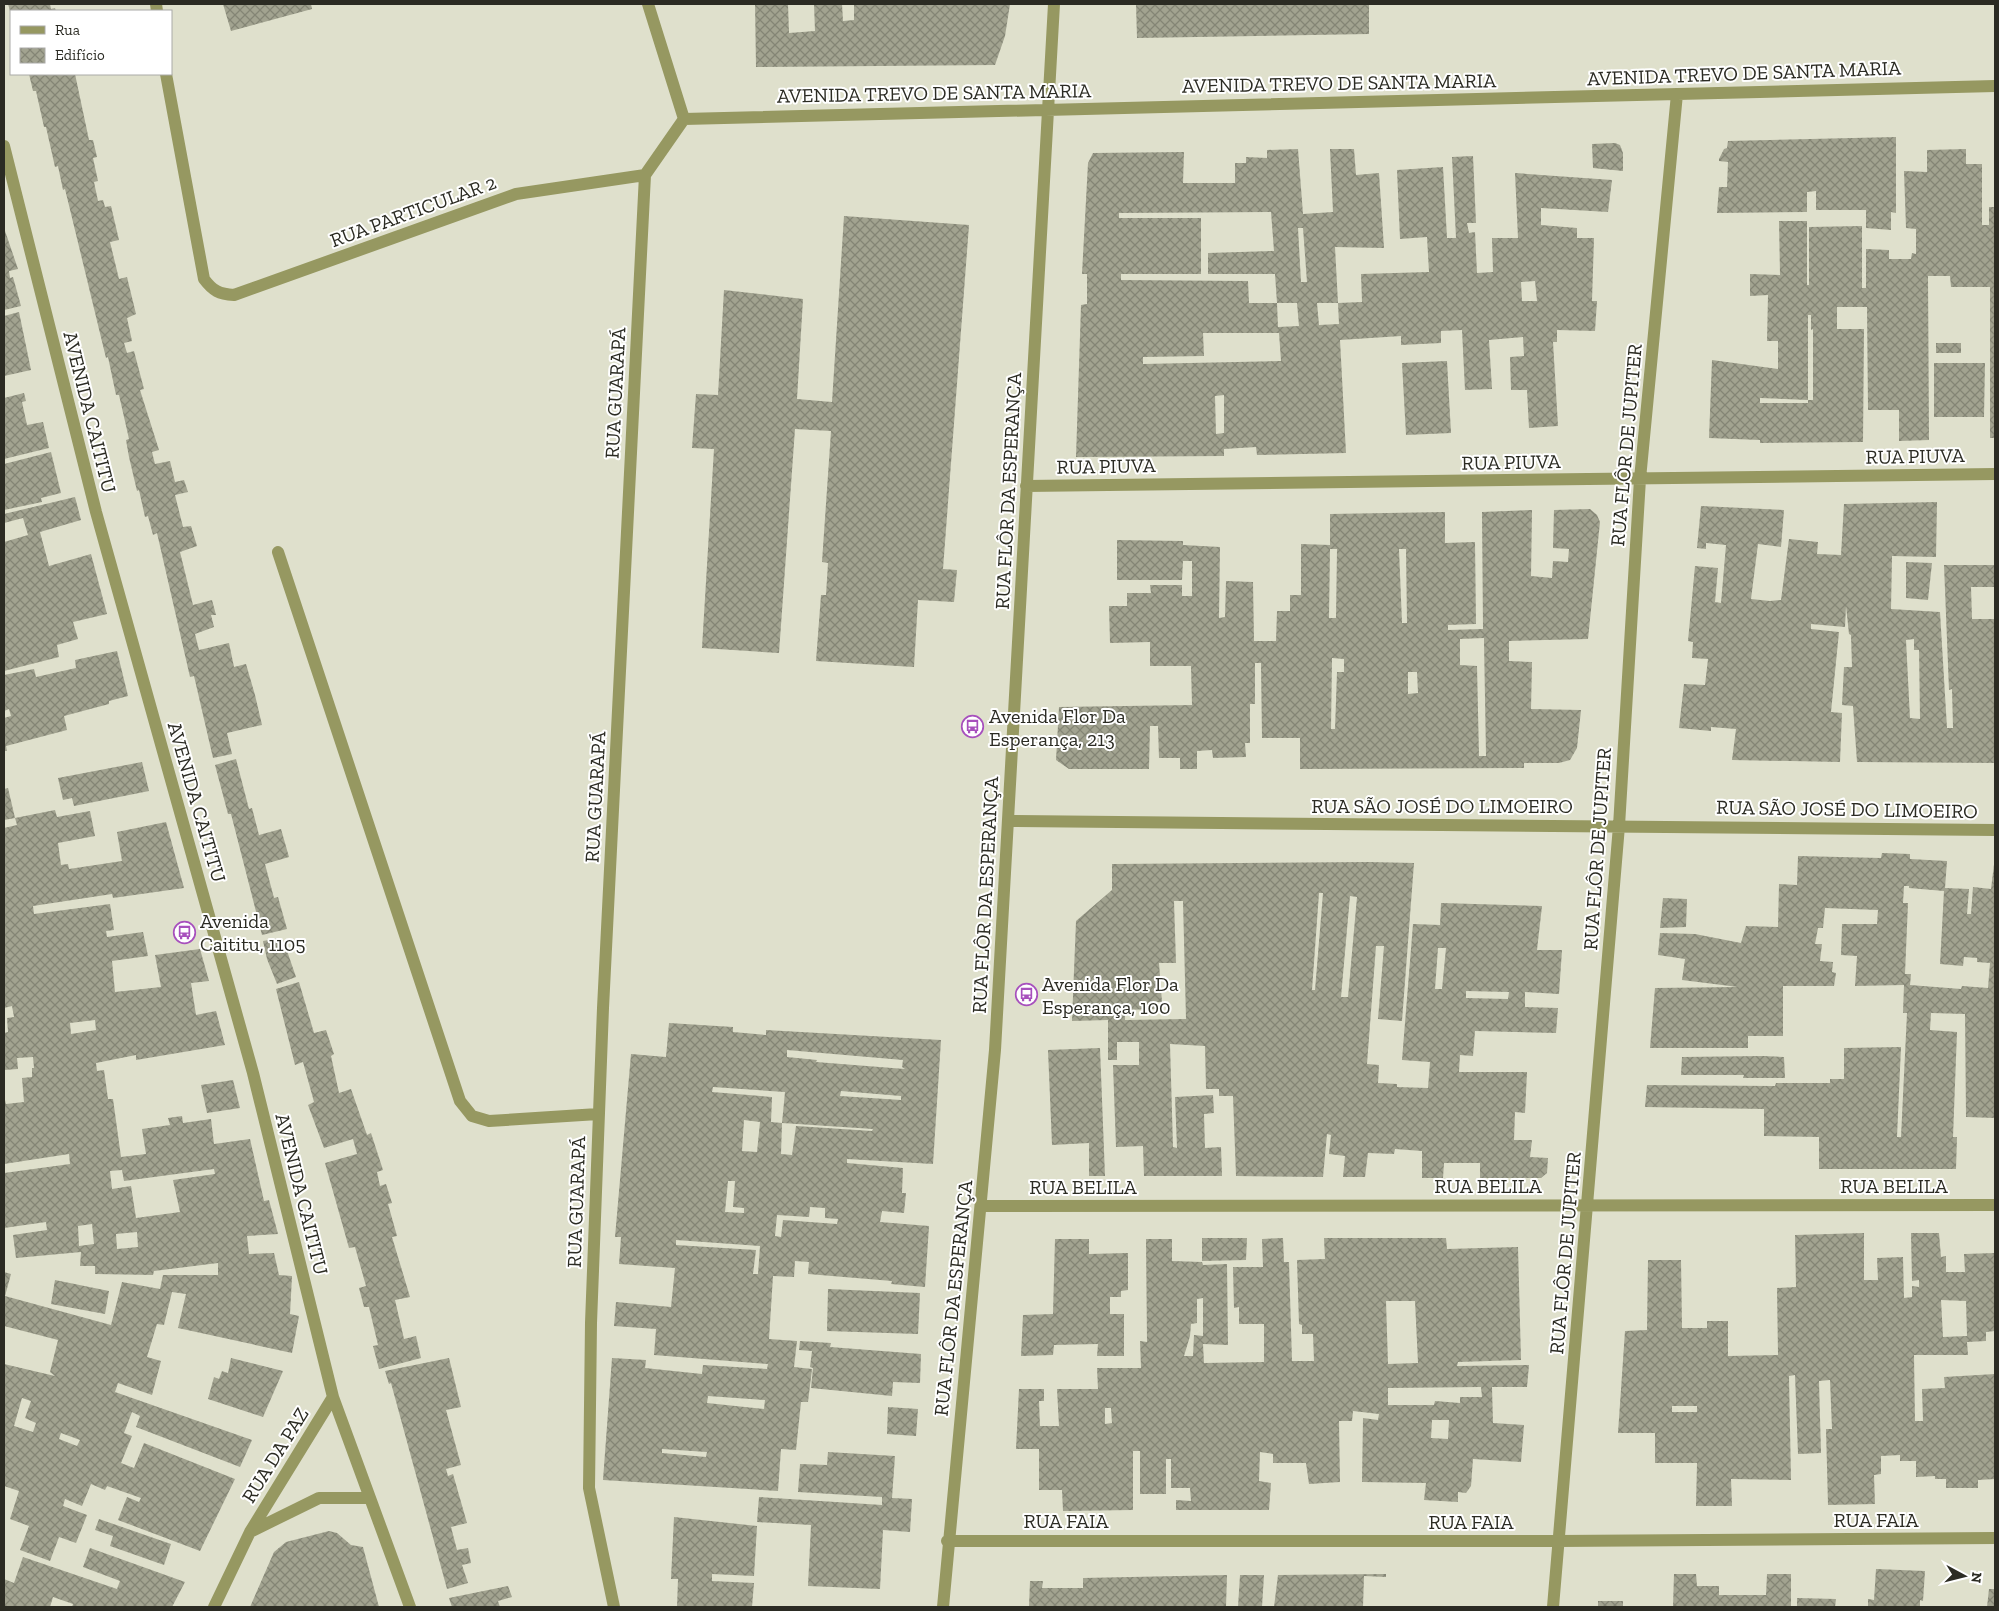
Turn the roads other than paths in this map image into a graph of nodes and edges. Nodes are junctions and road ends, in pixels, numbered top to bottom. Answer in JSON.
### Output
{"nodes":[{"id":1,"x":648,"y":4,"type":"edge"},
{"id":2,"x":1054,"y":4,"type":"edge"},
{"id":3,"x":166,"y":75,"type":"edge"},
{"id":4,"x":1995,"y":86,"type":"edge"},
{"id":5,"x":1677,"y":94,"type":"junction"},
{"id":6,"x":1048,"y":108,"type":"junction"},
{"id":7,"x":684,"y":119,"type":"junction"},
{"id":8,"x":4,"y":146,"type":"edge"},
{"id":9,"x":645,"y":175,"type":"junction"},
{"id":10,"x":1995,"y":474,"type":"edge"},
{"id":11,"x":1640,"y":479,"type":"junction"},
{"id":12,"x":1026,"y":486,"type":"junction"},
{"id":13,"x":278,"y":552,"type":"dead end"},
{"id":14,"x":1008,"y":821,"type":"junction"},
{"id":15,"x":1619,"y":826,"type":"junction"},
{"id":16,"x":1995,"y":830,"type":"edge"},
{"id":17,"x":598,"y":1114,"type":"junction"},
{"id":18,"x":1588,"y":1204,"type":"junction"},
{"id":19,"x":1995,"y":1205,"type":"edge"},
{"id":20,"x":982,"y":1206,"type":"junction"},
{"id":21,"x":333,"y":1397,"type":"junction"},
{"id":22,"x":370,"y":1498,"type":"junction"},
{"id":23,"x":250,"y":1532,"type":"junction"},
{"id":24,"x":1995,"y":1538,"type":"edge"},
{"id":25,"x":947,"y":1541,"type":"junction"},
{"id":26,"x":1558,"y":1541,"type":"junction"},
{"id":27,"x":214,"y":1607,"type":"edge"},
{"id":28,"x":410,"y":1607,"type":"edge"},
{"id":29,"x":614,"y":1607,"type":"edge"},
{"id":30,"x":943,"y":1607,"type":"edge"},
{"id":31,"x":1553,"y":1607,"type":"edge"}],
"edges":[{"from":1,"to":7,"type":"street"},
{"from":2,"to":6,"type":"street","name":"RUA FLÔR DA ESPERANÇA"},
{"from":3,"to":9,"type":"street","name":"RUA PARTICULAR 2"},
{"from":4,"to":5,"type":"street","name":"AVENIDA TREVO DE SANTA MARIA"},
{"from":5,"to":6,"type":"street","name":"AVENIDA TREVO DE SANTA MARIA"},
{"from":5,"to":11,"type":"street","name":"RUA FLÔR DE JUPITER"},
{"from":6,"to":7,"type":"street","name":"AVENIDA TREVO DE SANTA MARIA"},
{"from":6,"to":12,"type":"street","name":"RUA FLÔR DA ESPERANÇA"},
{"from":7,"to":9,"type":"street"},
{"from":8,"to":21,"type":"street","name":"AVENIDA CAITITU"},
{"from":9,"to":17,"type":"street","name":"RUA GUARAPÁ"},
{"from":10,"to":11,"type":"street","name":"RUA PIUVA"},
{"from":11,"to":12,"type":"street","name":"RUA PIUVA"},
{"from":11,"to":15,"type":"street","name":"RUA FLÔR DE JUPITER"},
{"from":12,"to":14,"type":"street","name":"RUA FLÔR DA ESPERANÇA"},
{"from":13,"to":17,"type":"street"},
{"from":14,"to":15,"type":"street","name":"RUA SÃO JOSÉ DO LIMOEIRO"},
{"from":14,"to":20,"type":"street","name":"RUA FLÔR DA ESPERANÇA"},
{"from":15,"to":16,"type":"street","name":"RUA SÃO JOSÉ DO LIMOEIRO"},
{"from":15,"to":18,"type":"street","name":"RUA FLÔR DE JUPITER"},
{"from":17,"to":29,"type":"street","name":"RUA GUARAPÁ"},
{"from":18,"to":19,"type":"street","name":"RUA BELILA"},
{"from":18,"to":20,"type":"street","name":"RUA BELILA"},
{"from":18,"to":26,"type":"street","name":"RUA FLÔR DE JUPITER"},
{"from":20,"to":25,"type":"street","name":"RUA FLÔR DA ESPERANÇA"},
{"from":21,"to":22,"type":"street","name":"AVENIDA CAITITU"},
{"from":21,"to":23,"type":"street","name":"RUA DA PAZ"},
{"from":22,"to":23,"type":"street","name":"RUA DA PAZ"},
{"from":22,"to":28,"type":"street","name":"AVENIDA CAITITU"},
{"from":23,"to":27,"type":"street","name":"RUA DA PAZ"},
{"from":24,"to":26,"type":"street","name":"RUA FAIA"},
{"from":25,"to":26,"type":"street","name":"RUA FAIA"},
{"from":25,"to":30,"type":"street","name":"RUA FLÔR DA ESPERANÇA"},
{"from":26,"to":31,"type":"street","name":"RUA FLÔR DE JUPITER"}]}
